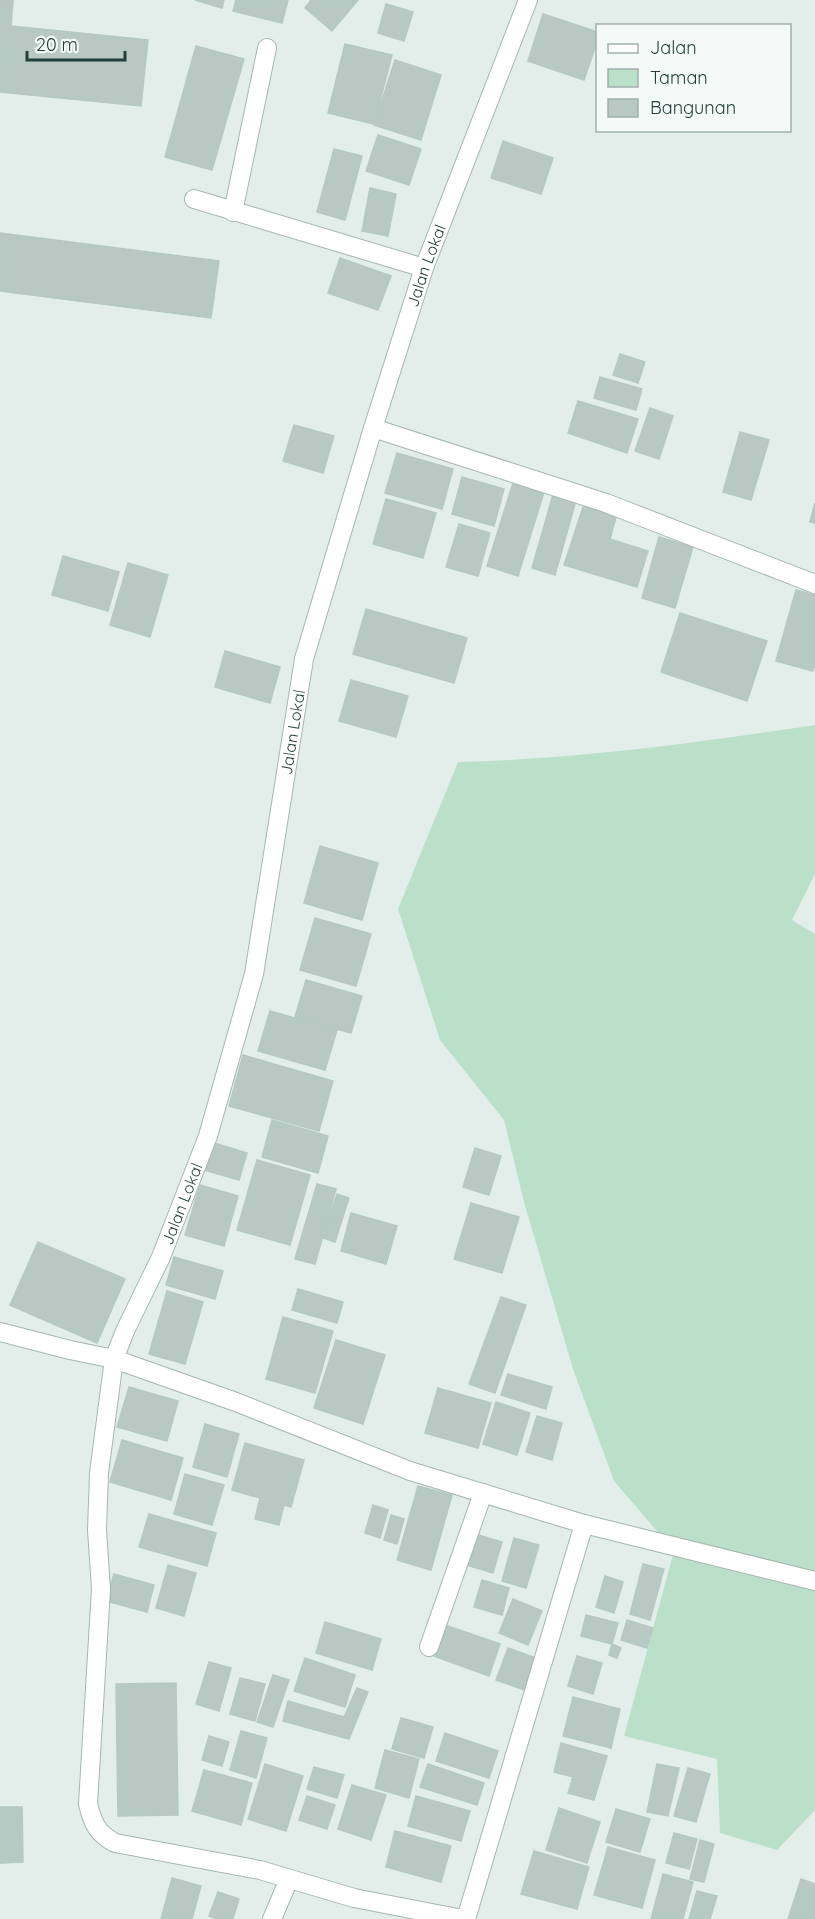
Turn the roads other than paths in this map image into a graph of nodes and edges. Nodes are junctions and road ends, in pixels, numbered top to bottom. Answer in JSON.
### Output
{"nodes":[{"id":1,"x":528,"y":0,"type":"edge"},
{"id":2,"x":267,"y":48,"type":"dead end"},
{"id":3,"x":194,"y":199,"type":"dead end"},
{"id":4,"x":233,"y":212,"type":"junction"},
{"id":5,"x":424,"y":268,"type":"junction"},
{"id":6,"x":373,"y":428,"type":"junction"},
{"id":7,"x":815,"y":584,"type":"edge"},
{"id":8,"x":0,"y":1332,"type":"edge"},
{"id":9,"x":114,"y":1359,"type":"junction"},
{"id":10,"x":483,"y":1493,"type":"junction"},
{"id":11,"x":584,"y":1524,"type":"junction"},
{"id":12,"x":815,"y":1581,"type":"edge"},
{"id":13,"x":429,"y":1647,"type":"dead end"},
{"id":14,"x":290,"y":1879,"type":"junction"},
{"id":15,"x":272,"y":1919,"type":"edge"},
{"id":16,"x":465,"y":1919,"type":"edge"}],
"edges":[{"from":1,"to":5,"type":"street","name":"Jalan Lokal"},
{"from":2,"to":4,"type":"street"},
{"from":3,"to":4,"type":"street"},
{"from":4,"to":5,"type":"street"},
{"from":5,"to":6,"type":"street","name":"Jalan Lokal"},
{"from":6,"to":7,"type":"street"},
{"from":6,"to":9,"type":"street","name":"Jalan Lokal"},
{"from":8,"to":9,"type":"street"},
{"from":9,"to":10,"type":"street"},
{"from":9,"to":14,"type":"street","name":"Jalan Lokal"},
{"from":10,"to":11,"type":"street"},
{"from":10,"to":13,"type":"street"},
{"from":11,"to":12,"type":"street"},
{"from":11,"to":16,"type":"street"},
{"from":14,"to":15,"type":"street"},
{"from":14,"to":16,"type":"street","name":"Jalan Lokal"}]}
